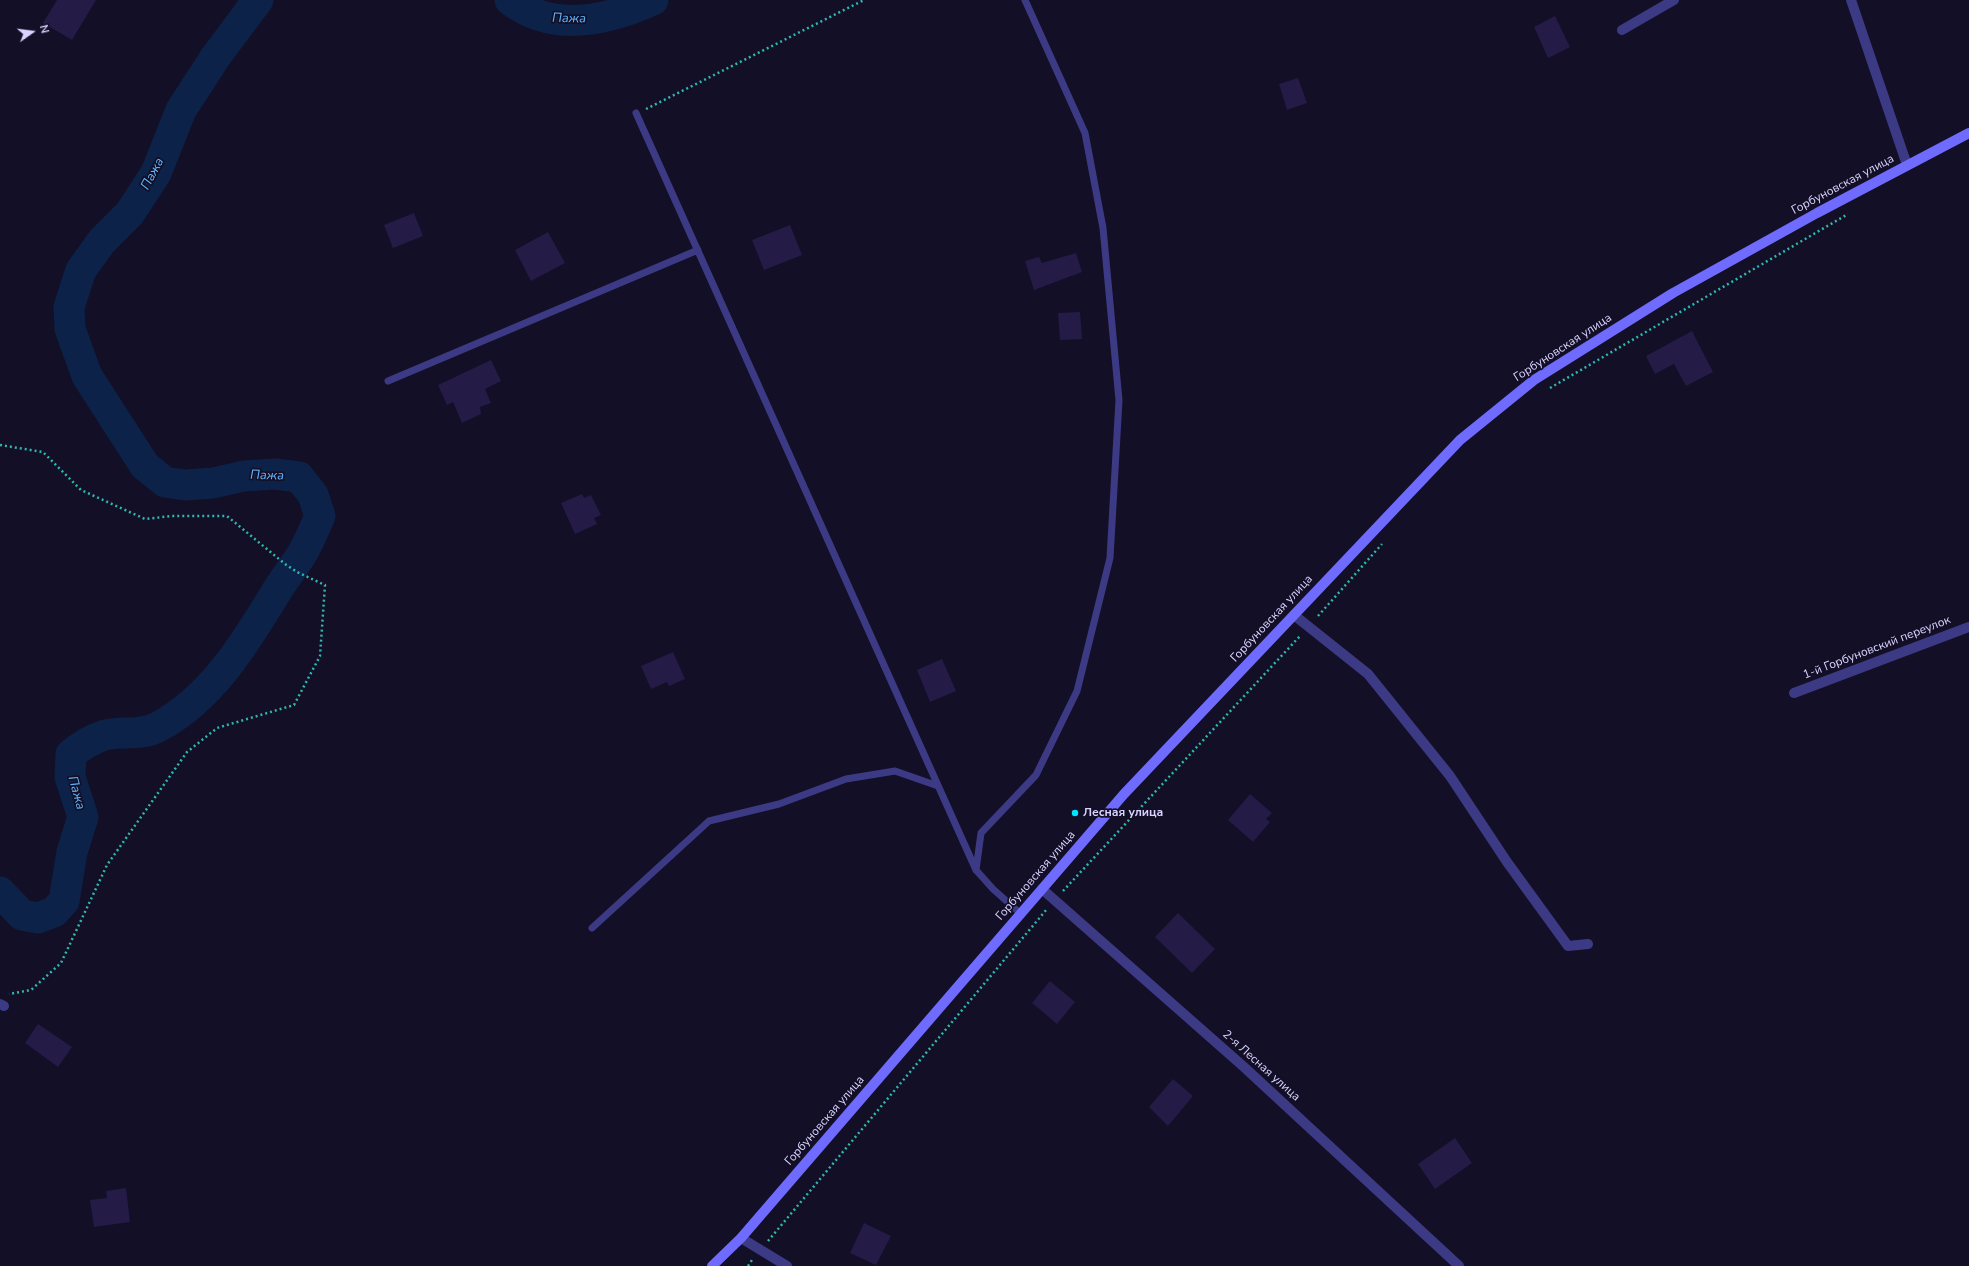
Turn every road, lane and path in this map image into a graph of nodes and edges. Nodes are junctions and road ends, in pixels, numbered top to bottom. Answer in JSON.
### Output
{"nodes":[{"id":1,"x":864,"y":0,"type":"edge"},
{"id":2,"x":1025,"y":0,"type":"edge"},
{"id":3,"x":1674,"y":0,"type":"edge"},
{"id":4,"x":1851,"y":0,"type":"edge"},
{"id":5,"x":1622,"y":30,"type":"dead end"},
{"id":6,"x":636,"y":113,"type":"joint"},
{"id":7,"x":1969,"y":133,"type":"edge"},
{"id":8,"x":1907,"y":165,"type":"junction"},
{"id":9,"x":1850,"y":213,"type":"dead end"},
{"id":10,"x":698,"y":250,"type":"junction"},
{"id":11,"x":388,"y":381,"type":"dead end"},
{"id":12,"x":1544,"y":391,"type":"dead end"},
{"id":13,"x":0,"y":445,"type":"edge"},
{"id":14,"x":1387,"y":539,"type":"dead end"},
{"id":15,"x":1294,"y":615,"type":"junction"},
{"id":16,"x":1309,"y":627,"type":"junction"},
{"id":17,"x":1969,"y":627,"type":"edge"},
{"id":18,"x":1794,"y":693,"type":"dead end"},
{"id":19,"x":938,"y":786,"type":"junction"},
{"id":20,"x":976,"y":870,"type":"junction"},
{"id":21,"x":1042,"y":889,"type":"junction"},
{"id":22,"x":1054,"y":900,"type":"junction"},
{"id":23,"x":1021,"y":914,"type":"junction"},
{"id":24,"x":592,"y":928,"type":"dead end"},
{"id":25,"x":1588,"y":944,"type":"dead end"},
{"id":26,"x":8,"y":994,"type":"dead end"},
{"id":27,"x":741,"y":1238,"type":"junction"},
{"id":28,"x":760,"y":1250,"type":"junction"},
{"id":29,"x":712,"y":1266,"type":"edge"},
{"id":30,"x":748,"y":1266,"type":"edge"},
{"id":31,"x":787,"y":1266,"type":"edge"},
{"id":32,"x":1459,"y":1266,"type":"edge"}],
"edges":[{"from":1,"to":6,"type":"path"},
{"from":2,"to":20,"type":"lane"},
{"from":3,"to":5,"type":"street"},
{"from":4,"to":8,"type":"street"},
{"from":6,"to":10,"type":"lane"},
{"from":7,"to":8,"type":"main road","name":"Горбуновская улица"},
{"from":8,"to":15,"type":"main road","name":"Горбуновская улица"},
{"from":9,"to":12,"type":"path"},
{"from":10,"to":11,"type":"lane"},
{"from":10,"to":19,"type":"lane"},
{"from":13,"to":26,"type":"path"},
{"from":14,"to":16,"type":"path"},
{"from":15,"to":16,"type":"street"},
{"from":15,"to":21,"type":"main road","name":"Горбуновская улица"},
{"from":16,"to":22,"type":"path"},
{"from":16,"to":25,"type":"street"},
{"from":17,"to":18,"type":"street","name":"1-й Горбуновский переулок"},
{"from":19,"to":20,"type":"lane"},
{"from":19,"to":24,"type":"lane"},
{"from":20,"to":23,"type":"lane"},
{"from":21,"to":22,"type":"street","name":"2-я Лесная улица"},
{"from":21,"to":23,"type":"main road","name":"Горбуновская улица"},
{"from":22,"to":28,"type":"path"},
{"from":22,"to":32,"type":"street","name":"2-я Лесная улица"},
{"from":23,"to":27,"type":"main road","name":"Горбуновская улица"},
{"from":27,"to":28,"type":"street"},
{"from":27,"to":29,"type":"main road","name":"Горбуновская улица"},
{"from":28,"to":30,"type":"path"},
{"from":28,"to":31,"type":"street"}]}
